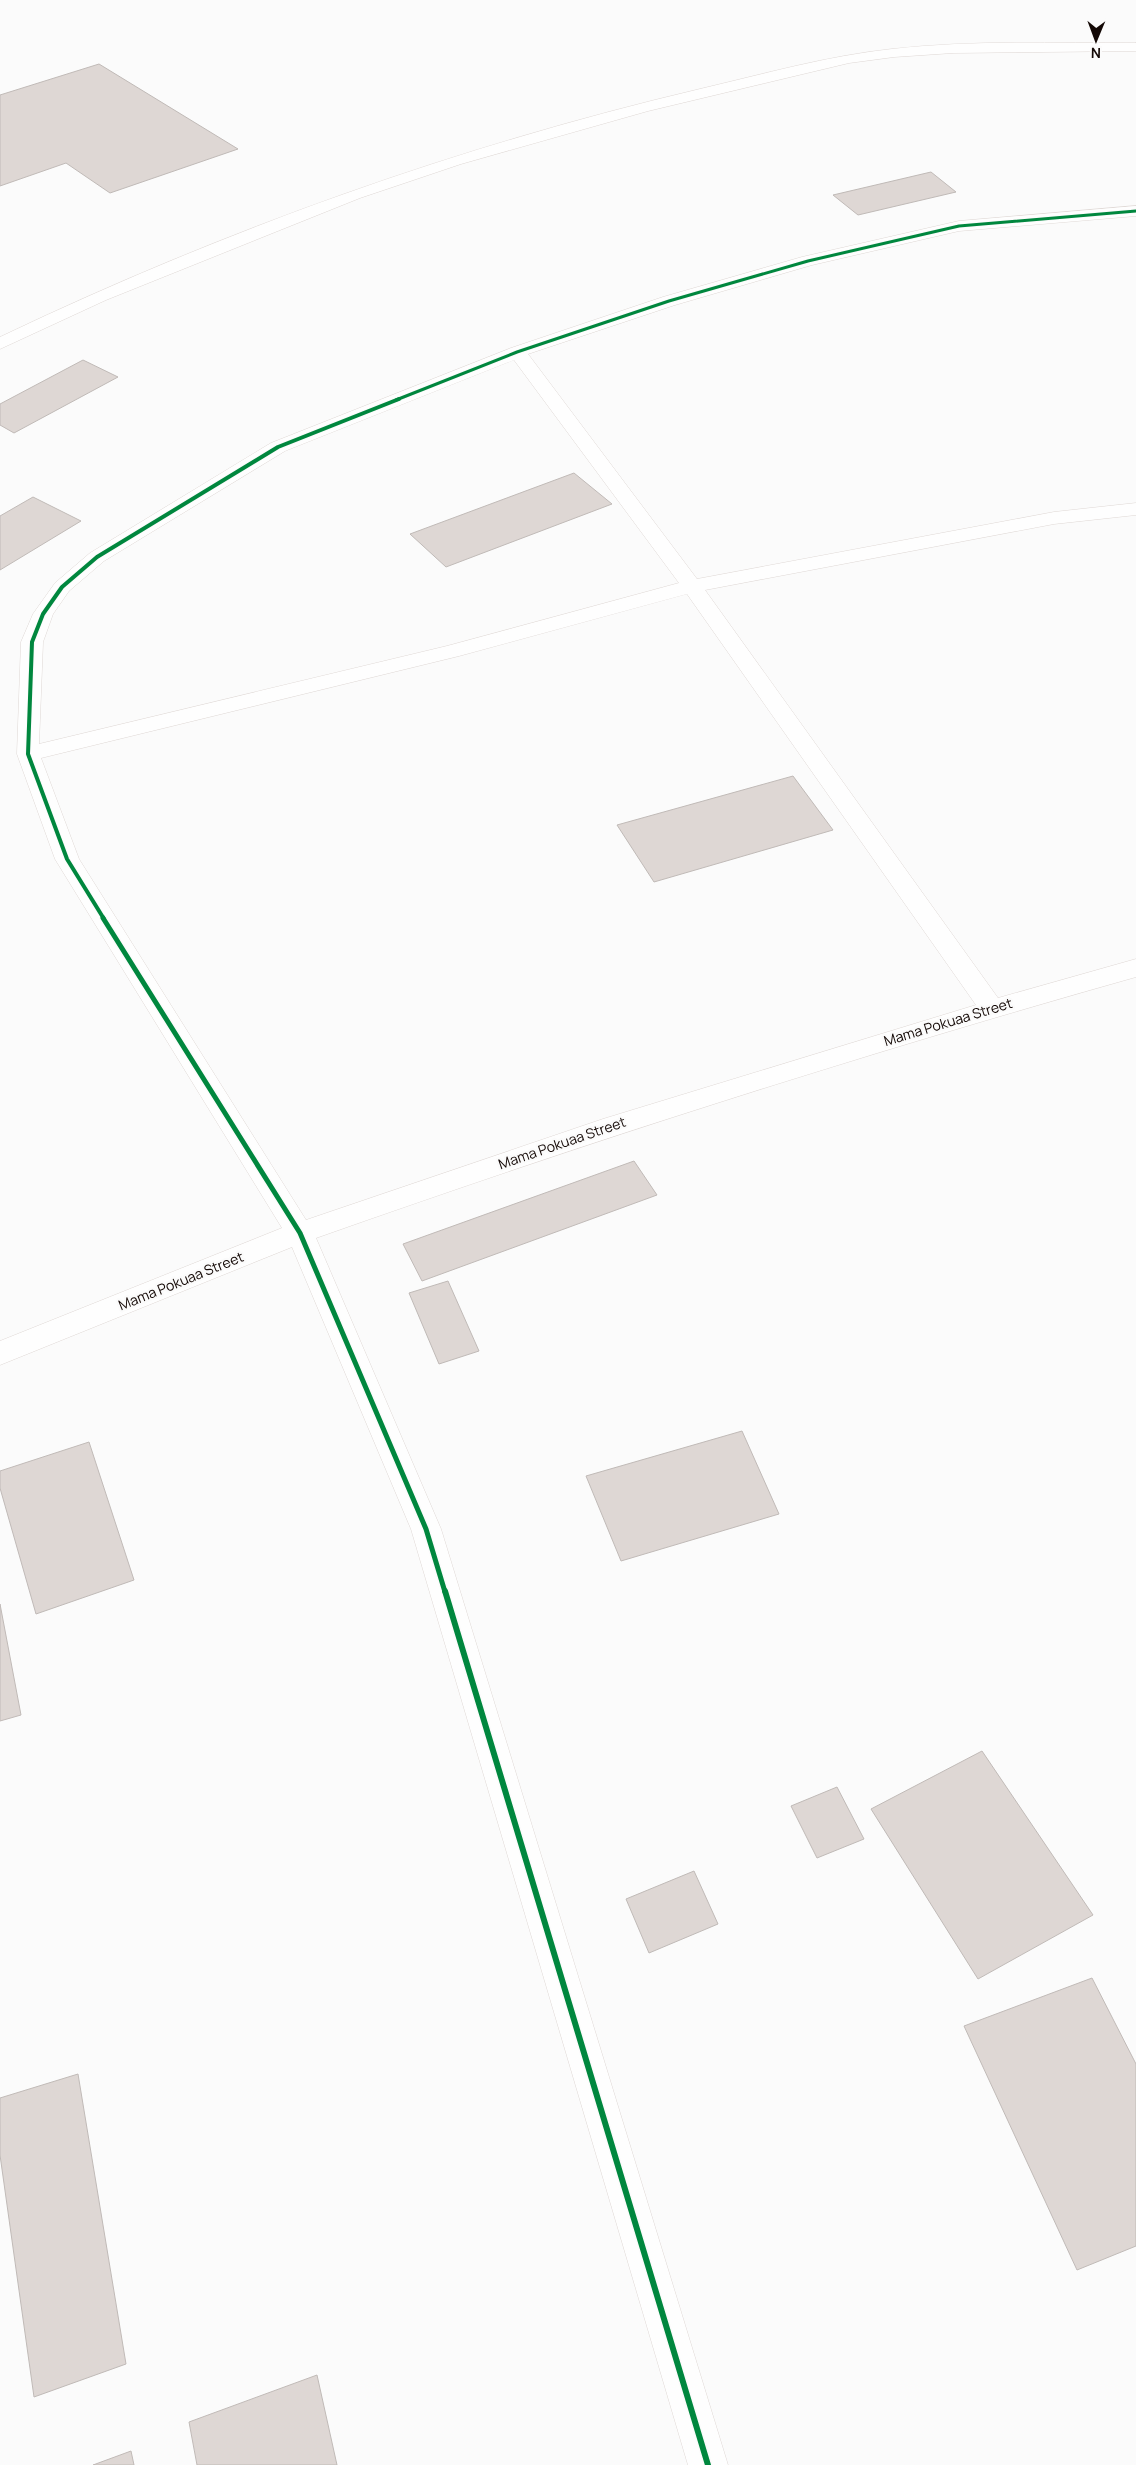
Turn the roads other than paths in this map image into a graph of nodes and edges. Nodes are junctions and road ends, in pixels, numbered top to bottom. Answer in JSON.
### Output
{"nodes":[{"id":1,"x":1136,"y":47,"type":"edge"},
{"id":2,"x":1136,"y":211,"type":"edge"},
{"id":3,"x":0,"y":344,"type":"edge"},
{"id":4,"x":517,"y":352,"type":"junction"},
{"id":5,"x":1136,"y":509,"type":"edge"},
{"id":6,"x":692,"y":586,"type":"junction"},
{"id":7,"x":28,"y":754,"type":"junction"},
{"id":8,"x":1136,"y":968,"type":"edge"},
{"id":9,"x":992,"y":1008,"type":"junction"},
{"id":10,"x":300,"y":1233,"type":"junction"},
{"id":11,"x":0,"y":1354,"type":"edge"},
{"id":12,"x":708,"y":2465,"type":"edge"}],
"edges":[{"from":1,"to":3,"type":"street"},
{"from":2,"to":4,"type":"street"},
{"from":4,"to":6,"type":"street"},
{"from":4,"to":7,"type":"street"},
{"from":5,"to":6,"type":"street"},
{"from":6,"to":7,"type":"street"},
{"from":6,"to":9,"type":"street"},
{"from":7,"to":10,"type":"street"},
{"from":8,"to":9,"type":"street","name":"Mama Pokuaa Street"},
{"from":9,"to":10,"type":"street","name":"Mama Pokuaa Street"},
{"from":10,"to":11,"type":"street","name":"Mama Pokuaa Street"},
{"from":10,"to":12,"type":"street"}]}
